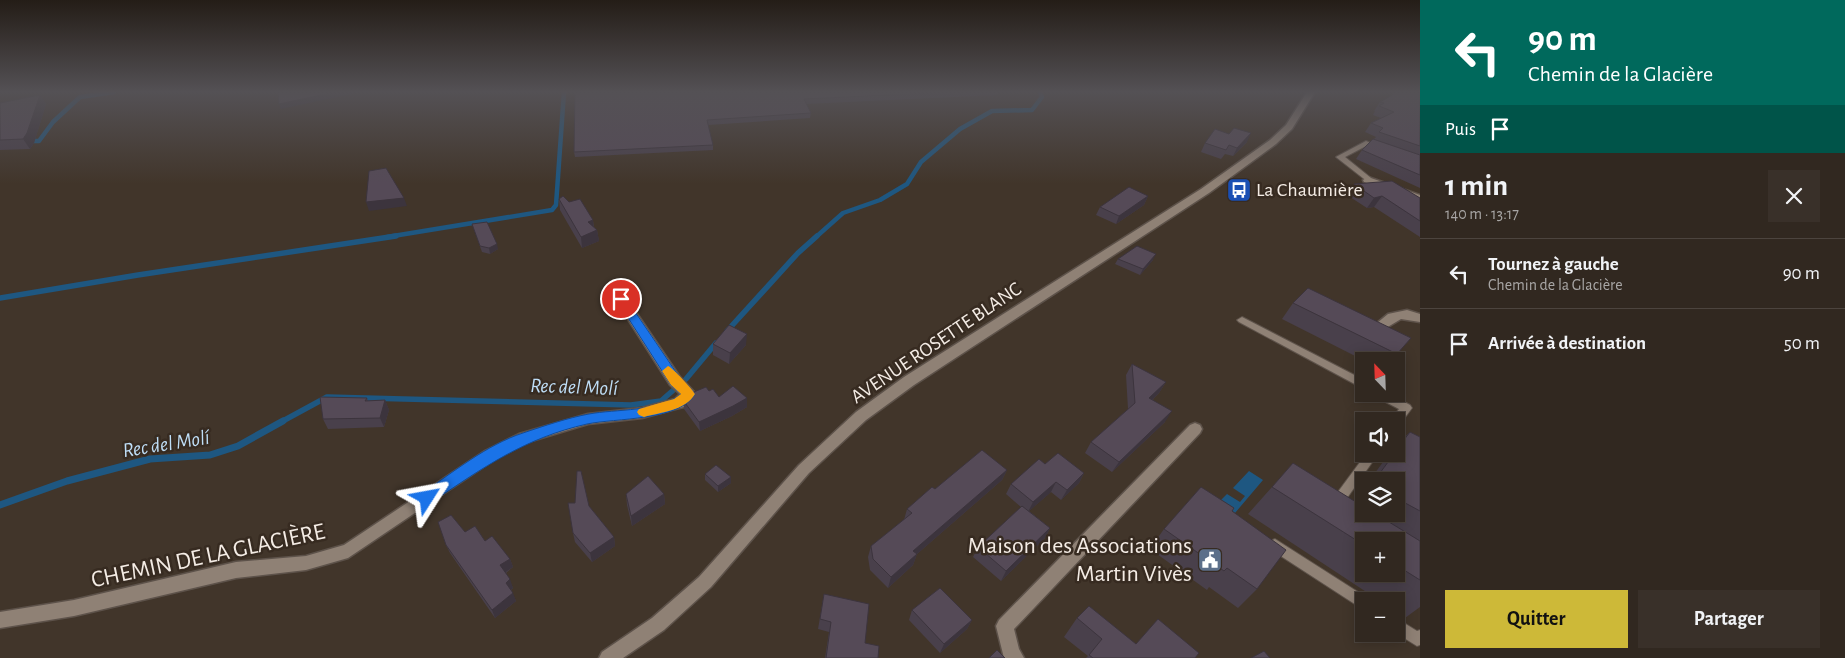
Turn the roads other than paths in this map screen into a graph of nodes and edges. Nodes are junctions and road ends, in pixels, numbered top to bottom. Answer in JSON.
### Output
{"nodes":[{"id":1,"x":1292,"y":123,"type":"edge"},
{"id":2,"x":1392,"y":152,"type":"edge"},
{"id":3,"x":1368,"y":180,"type":"joint"},
{"id":4,"x":1420,"y":199,"type":"edge"},
{"id":5,"x":621,"y":299,"type":"dead end"},
{"id":6,"x":1420,"y":318,"type":"edge"},
{"id":7,"x":1242,"y":320,"type":"dead end"},
{"id":8,"x":1377,"y":328,"type":"edge"},
{"id":9,"x":1355,"y":380,"type":"edge"},
{"id":10,"x":1395,"y":402,"type":"edge"},
{"id":11,"x":1403,"y":412,"type":"edge"},
{"id":12,"x":1195,"y":430,"type":"dead end"},
{"id":13,"x":1366,"y":462,"type":"edge"},
{"id":14,"x":1344,"y":509,"type":"edge"},
{"id":15,"x":1261,"y":536,"type":"edge"},
{"id":16,"x":1355,"y":598,"type":"edge"},
{"id":17,"x":0,"y":620,"type":"edge"},
{"id":18,"x":1405,"y":631,"type":"edge"},
{"id":19,"x":1420,"y":637,"type":"edge"},
{"id":20,"x":608,"y":658,"type":"edge"},
{"id":21,"x":1015,"y":658,"type":"edge"}],
"edges":[{"from":1,"to":20,"type":"main road","name":"AVENUE ROSETTE BLANC"},
{"from":2,"to":3,"type":"lane"},
{"from":3,"to":4,"type":"main road"},
{"from":5,"to":17,"type":"main road","name":"CHEMIN DE LA GLACIÈRE"},
{"from":6,"to":8,"type":"main road"},
{"from":7,"to":9,"type":"lane"},
{"from":10,"to":11,"type":"lane"},
{"from":12,"to":21,"type":"main road"},
{"from":13,"to":14,"type":"lane"},
{"from":15,"to":16,"type":"lane"},
{"from":18,"to":19,"type":"lane"}]}
